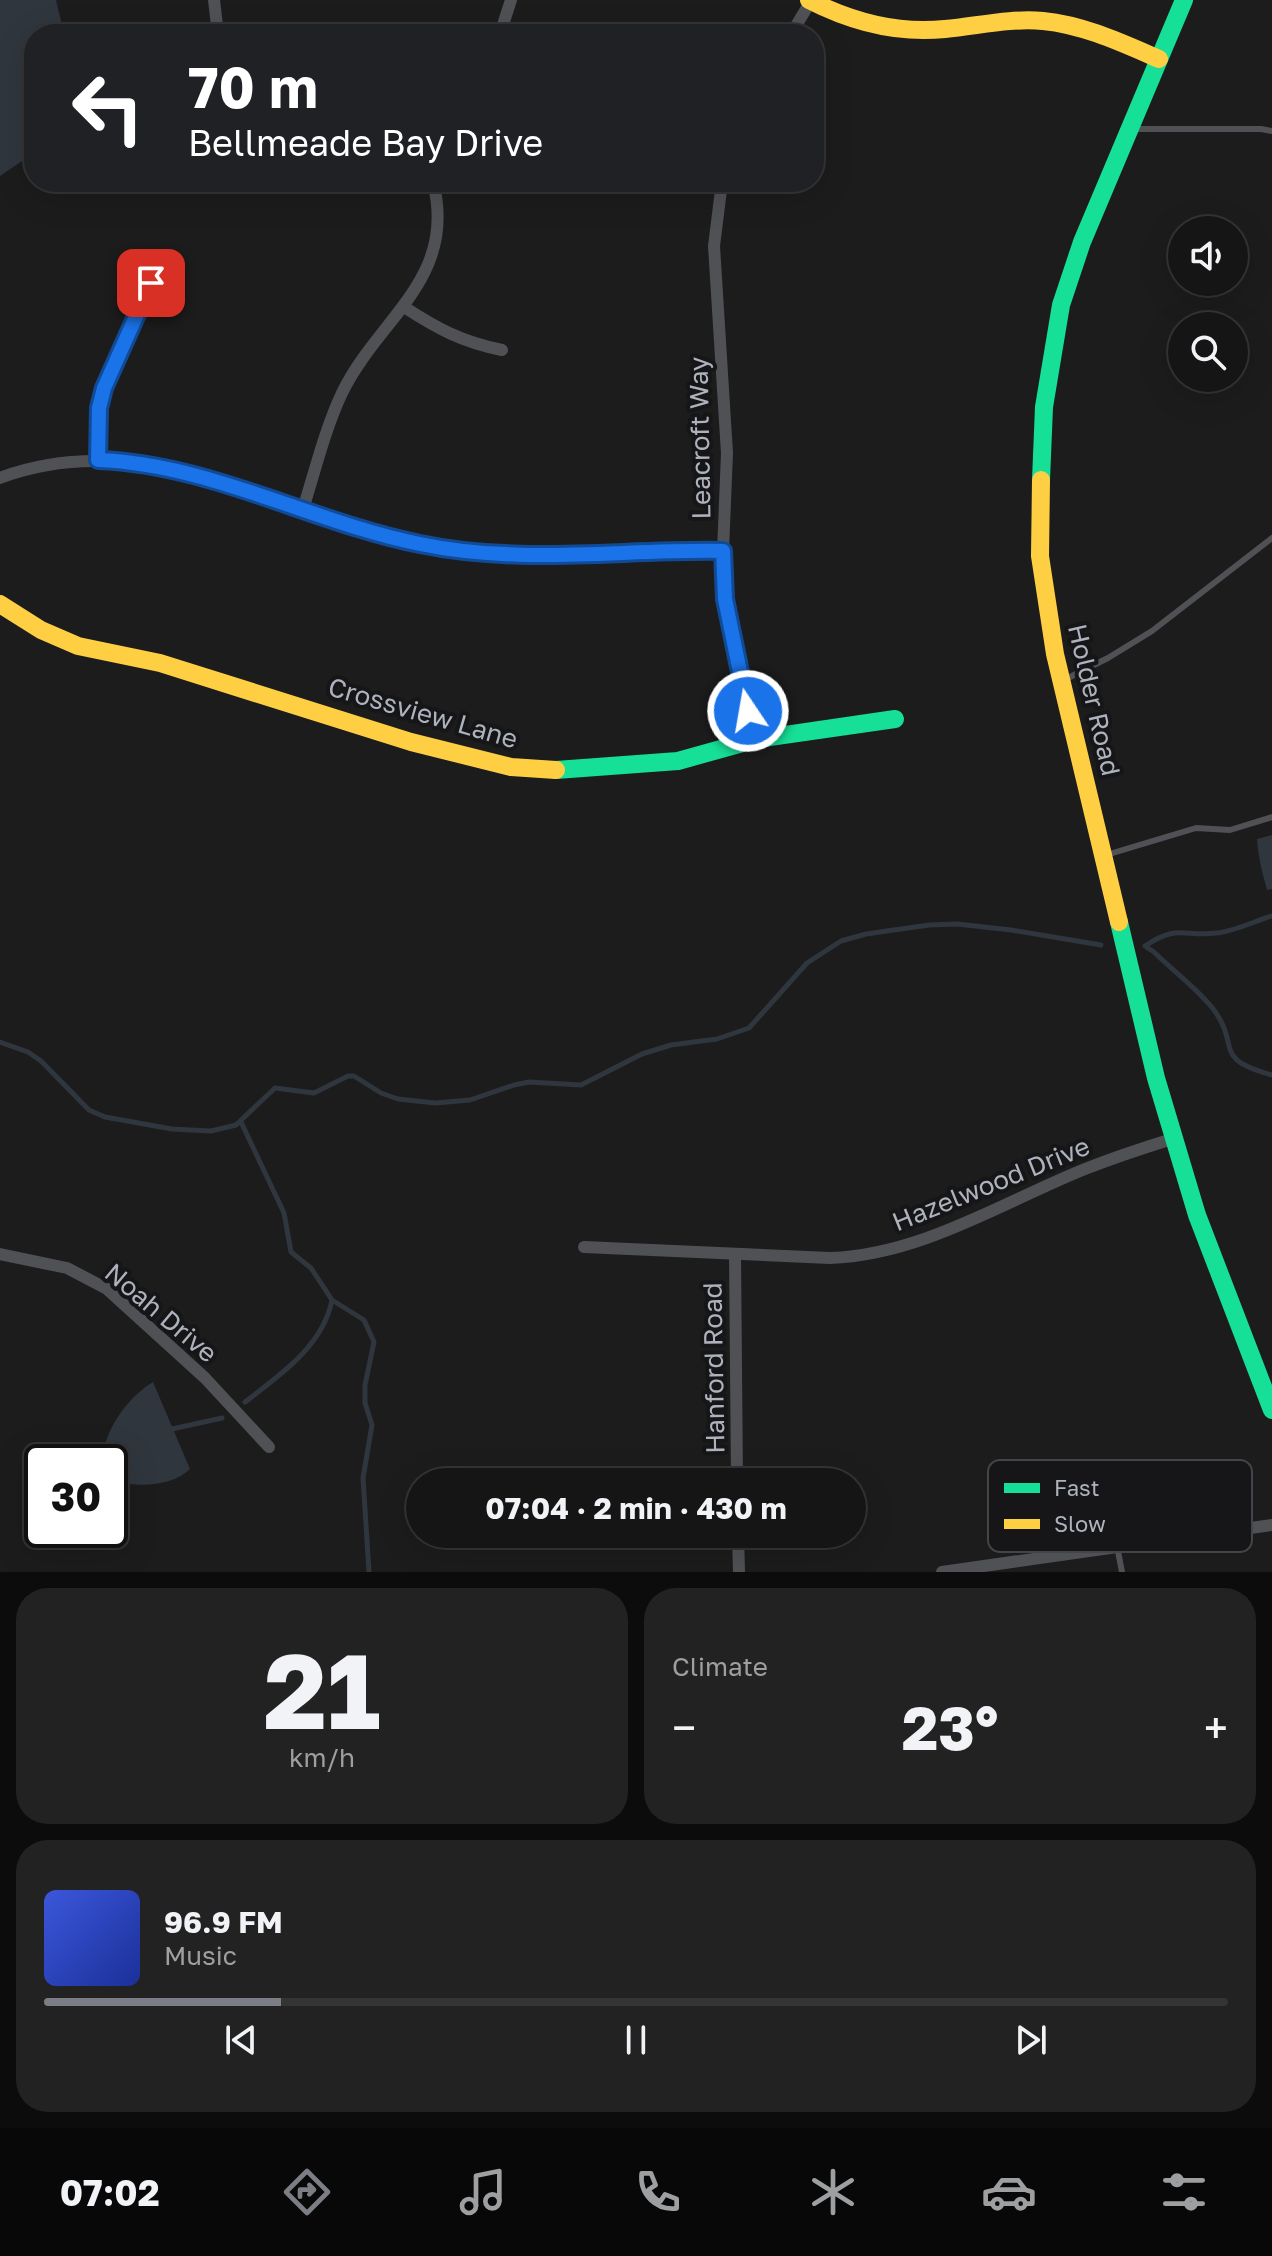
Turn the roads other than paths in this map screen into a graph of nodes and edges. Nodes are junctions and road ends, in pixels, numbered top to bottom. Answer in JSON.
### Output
{"nodes":[{"id":1,"x":214,"y":0,"type":"edge"},
{"id":2,"x":511,"y":0,"type":"edge"},
{"id":3,"x":1184,"y":0,"type":"edge"},
{"id":4,"x":810,"y":1,"type":"edge"},
{"id":5,"x":217,"y":24,"type":"edge"},
{"id":6,"x":503,"y":24,"type":"edge"},
{"id":7,"x":797,"y":24,"type":"edge"},
{"id":8,"x":1159,"y":59,"type":"junction"},
{"id":9,"x":1130,"y":129,"type":"junction"},
{"id":10,"x":1272,"y":131,"type":"edge"},
{"id":11,"x":434,"y":192,"type":"edge"},
{"id":12,"x":721,"y":192,"type":"edge"},
{"id":13,"x":151,"y":283,"type":"dead end"},
{"id":14,"x":404,"y":307,"type":"junction"},
{"id":15,"x":502,"y":350,"type":"dead end"},
{"id":16,"x":98,"y":460,"type":"junction"},
{"id":17,"x":0,"y":478,"type":"edge"},
{"id":18,"x":303,"y":509,"type":"junction"},
{"id":19,"x":1272,"y":538,"type":"edge"},
{"id":20,"x":723,"y":551,"type":"junction"},
{"id":21,"x":0,"y":604,"type":"edge"},
{"id":22,"x":1061,"y":681,"type":"junction"},
{"id":23,"x":895,"y":719,"type":"dead end"},
{"id":24,"x":757,"y":739,"type":"junction"},
{"id":25,"x":1272,"y":817,"type":"edge"},
{"id":26,"x":1103,"y":856,"type":"junction"},
{"id":27,"x":1172,"y":1139,"type":"junction"},
{"id":28,"x":584,"y":1247,"type":"dead end"},
{"id":29,"x":0,"y":1254,"type":"edge"},
{"id":30,"x":735,"y":1254,"type":"junction"},
{"id":31,"x":1272,"y":1410,"type":"edge"},
{"id":32,"x":269,"y":1447,"type":"dead end"},
{"id":33,"x":737,"y":1468,"type":"edge"},
{"id":34,"x":1272,"y":1525,"type":"edge"},
{"id":35,"x":1252,"y":1528,"type":"edge"},
{"id":36,"x":738,"y":1548,"type":"edge"},
{"id":37,"x":1081,"y":1552,"type":"edge"},
{"id":38,"x":1118,"y":1552,"type":"edge"},
{"id":39,"x":980,"y":1569,"type":"edge"},
{"id":40,"x":739,"y":1572,"type":"edge"},
{"id":41,"x":942,"y":1572,"type":"edge"},
{"id":42,"x":1122,"y":1572,"type":"edge"}],
"edges":[{"from":1,"to":5,"type":"street"},
{"from":2,"to":6,"type":"street"},
{"from":3,"to":8,"type":"street","name":"Holder Road"},
{"from":4,"to":7,"type":"street"},
{"from":4,"to":8,"type":"street"},
{"from":8,"to":9,"type":"street","name":"Holder Road"},
{"from":9,"to":10,"type":"lane"},
{"from":9,"to":22,"type":"street","name":"Holder Road"},
{"from":11,"to":14,"type":"street"},
{"from":12,"to":20,"type":"street","name":"Leacroft Way"},
{"from":13,"to":16,"type":"street"},
{"from":14,"to":15,"type":"street"},
{"from":14,"to":18,"type":"street"},
{"from":16,"to":17,"type":"street"},
{"from":16,"to":18,"type":"street"},
{"from":18,"to":20,"type":"street"},
{"from":19,"to":22,"type":"lane"},
{"from":20,"to":24,"type":"street","name":"Leacroft Way"},
{"from":21,"to":24,"type":"street","name":"Crossview Lane"},
{"from":22,"to":26,"type":"street","name":"Holder Road"},
{"from":23,"to":24,"type":"street","name":"Crossview Lane"},
{"from":25,"to":26,"type":"lane"},
{"from":26,"to":27,"type":"street","name":"Holder Road"},
{"from":27,"to":30,"type":"street","name":"Hazelwood Drive"},
{"from":27,"to":31,"type":"street","name":"Holder Road"},
{"from":28,"to":30,"type":"street","name":"Hazelwood Drive"},
{"from":29,"to":32,"type":"street","name":"Noah Drive"},
{"from":30,"to":33,"type":"street","name":"Hanford Road"},
{"from":34,"to":35,"type":"street"},
{"from":36,"to":40,"type":"street"},
{"from":37,"to":39,"type":"street"},
{"from":38,"to":42,"type":"lane"},
{"from":39,"to":41,"type":"street"}]}
